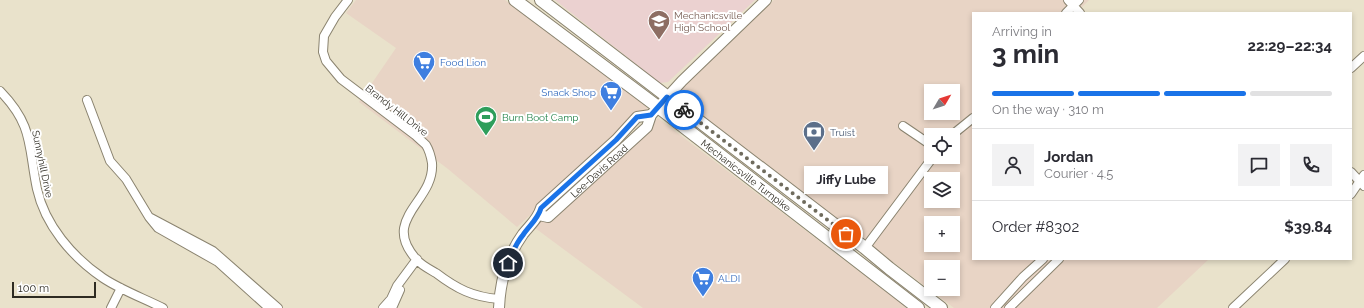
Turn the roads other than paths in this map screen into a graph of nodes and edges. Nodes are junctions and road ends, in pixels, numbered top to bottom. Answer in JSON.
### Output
{"nodes":[{"id":1,"x":348,"y":0,"type":"edge"},
{"id":2,"x":515,"y":0,"type":"edge"},
{"id":3,"x":541,"y":0,"type":"edge"},
{"id":4,"x":766,"y":0,"type":"edge"},
{"id":5,"x":1073,"y":2,"type":"edge"},
{"id":6,"x":1067,"y":12,"type":"edge"},
{"id":7,"x":1079,"y":12,"type":"edge"},
{"id":8,"x":1364,"y":56,"type":"edge"},
{"id":9,"x":1352,"y":67,"type":"edge"},
{"id":10,"x":0,"y":91,"type":"edge"},
{"id":11,"x":667,"y":97,"type":"junction"},
{"id":12,"x":87,"y":100,"type":"dead end"},
{"id":13,"x":654,"y":111,"type":"junction"},
{"id":14,"x":972,"y":119,"type":"edge"},
{"id":15,"x":903,"y":126,"type":"dead end"},
{"id":16,"x":960,"y":129,"type":"edge"},
{"id":17,"x":924,"y":140,"type":"edge"},
{"id":18,"x":598,"y":156,"type":"junction"},
{"id":19,"x":928,"y":164,"type":"edge"},
{"id":20,"x":1352,"y":173,"type":"edge"},
{"id":21,"x":1363,"y":181,"type":"edge"},
{"id":22,"x":580,"y":188,"type":"junction"},
{"id":23,"x":1352,"y":193,"type":"edge"},
{"id":24,"x":539,"y":215,"type":"junction"},
{"id":25,"x":149,"y":217,"type":"junction"},
{"id":26,"x":866,"y":248,"type":"junction"},
{"id":27,"x":1042,"y":260,"type":"edge"},
{"id":28,"x":1058,"y":260,"type":"edge"},
{"id":29,"x":1284,"y":260,"type":"edge"},
{"id":30,"x":419,"y":261,"type":"junction"},
{"id":31,"x":121,"y":288,"type":"junction"},
{"id":32,"x":499,"y":304,"type":"edge"},
{"id":33,"x":111,"y":308,"type":"edge"},
{"id":34,"x":163,"y":308,"type":"edge"},
{"id":35,"x":269,"y":308,"type":"edge"},
{"id":36,"x":278,"y":308,"type":"edge"},
{"id":37,"x":383,"y":308,"type":"edge"},
{"id":38,"x":392,"y":308,"type":"edge"},
{"id":39,"x":918,"y":308,"type":"edge"},
{"id":40,"x":941,"y":308,"type":"edge"},
{"id":41,"x":995,"y":308,"type":"edge"},
{"id":42,"x":1009,"y":308,"type":"edge"},
{"id":43,"x":1232,"y":308,"type":"edge"}],
"edges":[{"from":1,"to":30,"type":"street","name":"Brandy Hill Drive"},
{"from":2,"to":13,"type":"highway","name":"Mechanicsville Turnpike"},
{"from":3,"to":11,"type":"highway","name":"Mechanicsville Turnpike"},
{"from":4,"to":11,"type":"main road","name":"Lee-Davis Road"},
{"from":5,"to":6,"type":"street"},
{"from":5,"to":7,"type":"street"},
{"from":8,"to":9,"type":"street"},
{"from":10,"to":31,"type":"street","name":"Sunnyhill Drive"},
{"from":11,"to":13,"type":"main road","name":"Lee-Davis Road"},
{"from":11,"to":26,"type":"highway","name":"Mechanicsville Turnpike"},
{"from":12,"to":25,"type":"street"},
{"from":13,"to":18,"type":"main road","name":"Lee-Davis Road"},
{"from":13,"to":22,"type":"main road","name":"Lee-Davis Road"},
{"from":13,"to":39,"type":"highway","name":"Mechanicsville Turnpike"},
{"from":14,"to":16,"type":"street"},
{"from":15,"to":17,"type":"street"},
{"from":18,"to":22,"type":"main road"},
{"from":18,"to":24,"type":"main road","name":"Lee-Davis Road"},
{"from":19,"to":26,"type":"street"},
{"from":20,"to":21,"type":"street"},
{"from":21,"to":23,"type":"street"},
{"from":22,"to":24,"type":"main road","name":"Lee-Davis Road"},
{"from":24,"to":32,"type":"main road","name":"Lee-Davis Road"},
{"from":25,"to":35,"type":"street"},
{"from":25,"to":36,"type":"street"},
{"from":26,"to":40,"type":"highway","name":"Mechanicsville Turnpike"},
{"from":27,"to":41,"type":"street"},
{"from":28,"to":42,"type":"street"},
{"from":29,"to":43,"type":"street"},
{"from":30,"to":32,"type":"street","name":"Brandy Hill Drive"},
{"from":30,"to":37,"type":"street"},
{"from":30,"to":38,"type":"street"},
{"from":31,"to":33,"type":"street"},
{"from":31,"to":34,"type":"street","name":"Sunnyhill Drive"}]}
